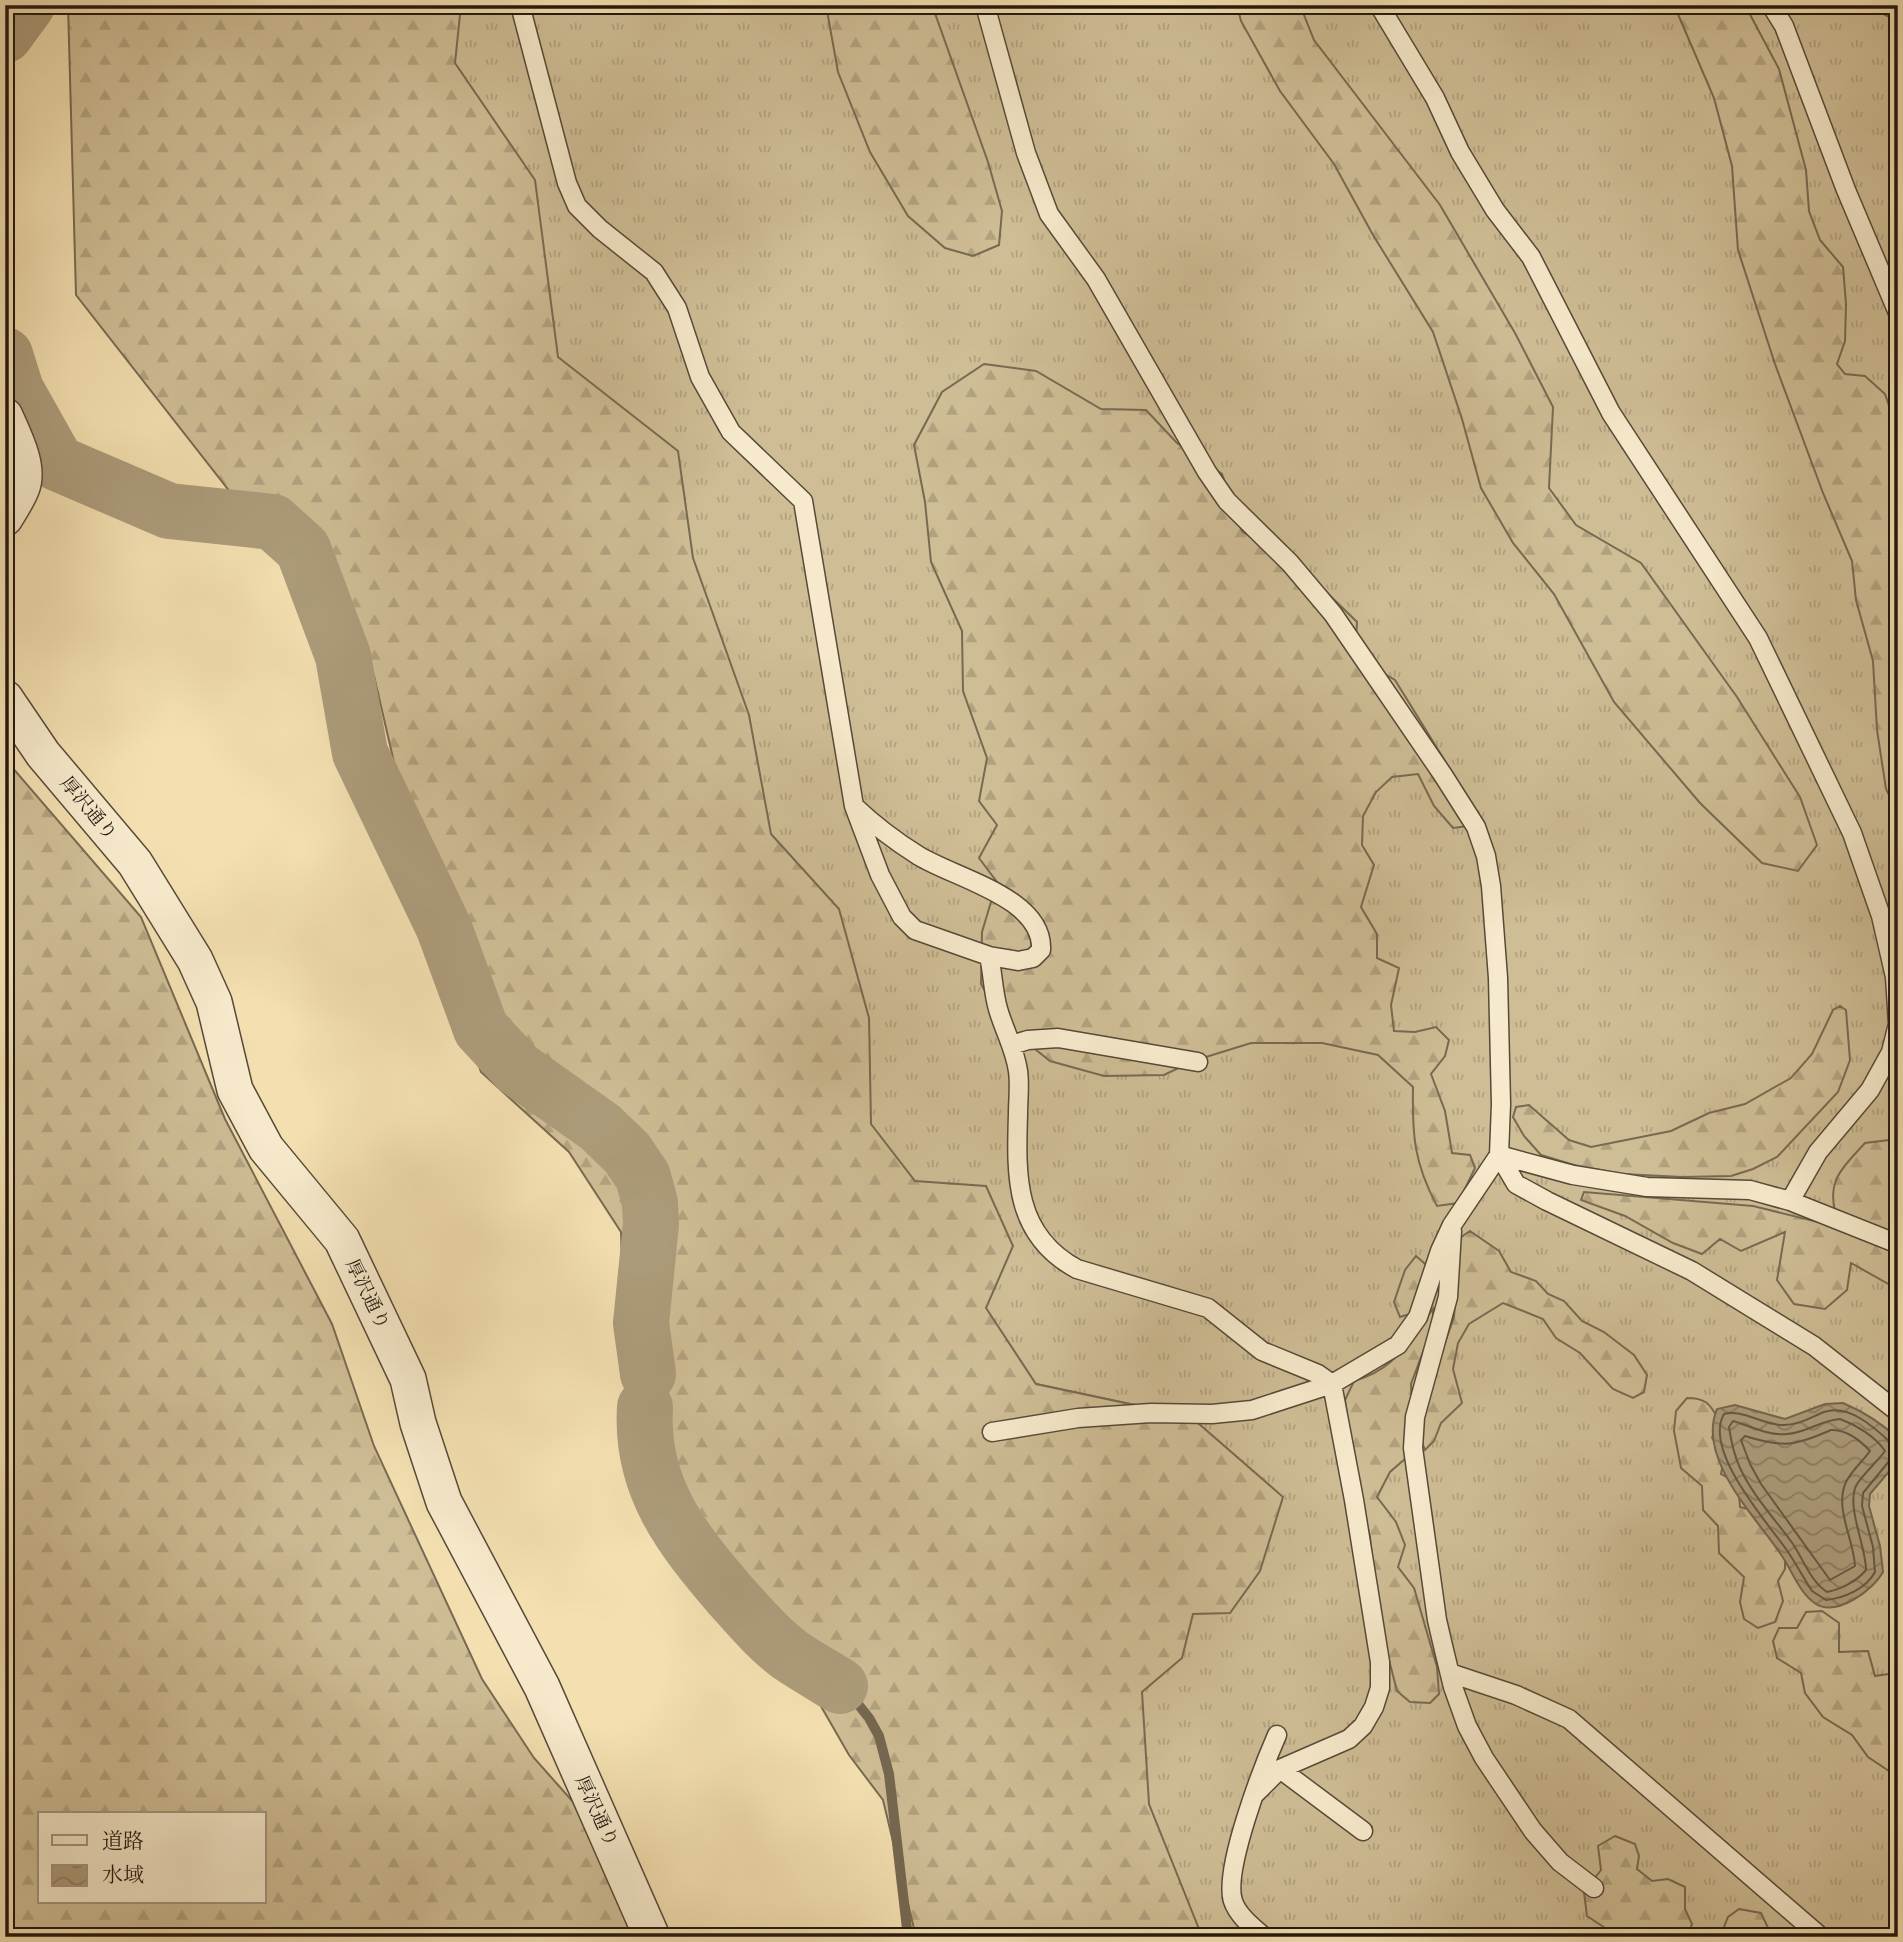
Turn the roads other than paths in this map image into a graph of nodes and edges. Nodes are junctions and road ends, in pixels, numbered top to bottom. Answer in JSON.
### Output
{"nodes":[{"id":1,"x":520,"y":5,"type":"edge"},
{"id":2,"x":985,"y":5,"type":"edge"},
{"id":3,"x":1379,"y":5,"type":"edge"},
{"id":4,"x":1770,"y":5,"type":"edge"},
{"id":5,"x":1898,"y":313,"type":"edge"},
{"id":6,"x":5,"y":416,"type":"edge"},
{"id":7,"x":5,"y":517,"type":"edge"},
{"id":8,"x":5,"y":698,"type":"edge"},
{"id":9,"x":854,"y":806,"type":"junction"},
{"id":10,"x":989,"y":956,"type":"junction"},
{"id":11,"x":1898,"y":1024,"type":"edge"},
{"id":12,"x":1011,"y":1045,"type":"junction"},
{"id":13,"x":1198,"y":1062,"type":"dead end"},
{"id":14,"x":1890,"y":1072,"type":"edge"},
{"id":15,"x":1499,"y":1156,"type":"junction"},
{"id":16,"x":1790,"y":1202,"type":"junction"},
{"id":17,"x":1452,"y":1225,"type":"junction"},
{"id":18,"x":1898,"y":1244,"type":"edge"},
{"id":19,"x":1332,"y":1384,"type":"junction"},
{"id":20,"x":1898,"y":1412,"type":"edge"},
{"id":21,"x":992,"y":1432,"type":"dead end"},
{"id":22,"x":1450,"y":1673,"type":"junction"},
{"id":23,"x":1277,"y":1735,"type":"dead end"},
{"id":24,"x":1280,"y":1769,"type":"junction"},
{"id":25,"x":1255,"y":1794,"type":"junction"},
{"id":26,"x":1363,"y":1831,"type":"dead end"},
{"id":27,"x":1594,"y":1888,"type":"dead end"},
{"id":28,"x":652,"y":1937,"type":"edge"},
{"id":29,"x":1264,"y":1937,"type":"edge"},
{"id":30,"x":1821,"y":1937,"type":"edge"}],
"edges":[{"from":1,"to":9,"type":"lane"},
{"from":2,"to":15,"type":"lane"},
{"from":3,"to":11,"type":"lane"},
{"from":4,"to":5,"type":"lane"},
{"from":6,"to":7,"type":"street"},
{"from":8,"to":28,"type":"street","name":"厚沢通り"},
{"from":9,"to":10,"type":"lane"},
{"from":9,"to":10,"type":"lane"},
{"from":10,"to":12,"type":"lane"},
{"from":11,"to":14,"type":"lane"},
{"from":12,"to":13,"type":"lane"},
{"from":12,"to":19,"type":"lane"},
{"from":14,"to":16,"type":"lane"},
{"from":15,"to":16,"type":"lane"},
{"from":15,"to":17,"type":"lane"},
{"from":15,"to":20,"type":"lane"},
{"from":16,"to":18,"type":"lane"},
{"from":17,"to":19,"type":"lane"},
{"from":17,"to":22,"type":"lane"},
{"from":19,"to":21,"type":"lane"},
{"from":19,"to":24,"type":"lane"},
{"from":22,"to":27,"type":"lane"},
{"from":22,"to":30,"type":"lane"},
{"from":23,"to":25,"type":"lane"},
{"from":24,"to":25,"type":"lane"},
{"from":24,"to":26,"type":"lane"},
{"from":25,"to":29,"type":"lane"}]}
